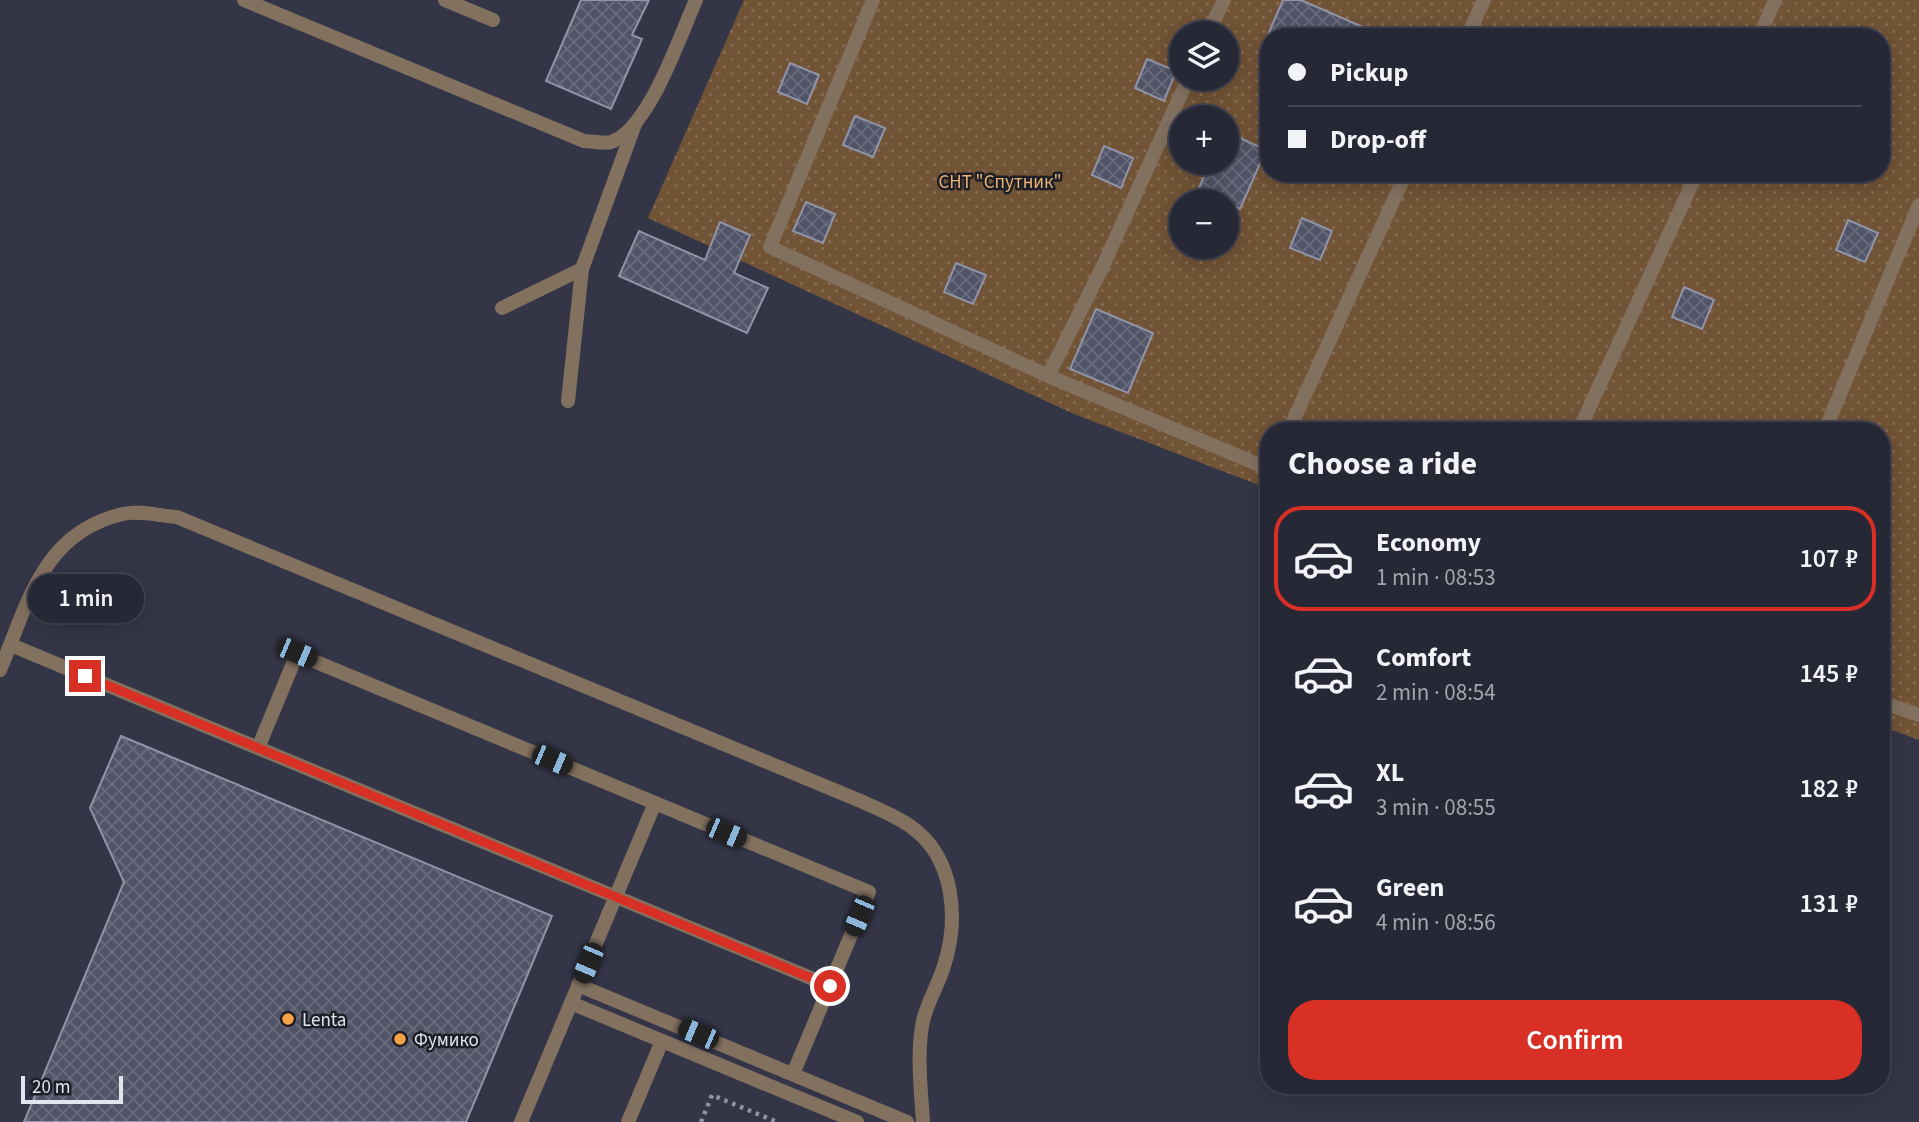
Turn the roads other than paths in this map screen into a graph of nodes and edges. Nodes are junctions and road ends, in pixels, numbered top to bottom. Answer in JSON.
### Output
{"nodes":[{"id":1,"x":244,"y":0,"type":"edge"},
{"id":2,"x":445,"y":0,"type":"edge"},
{"id":3,"x":696,"y":0,"type":"edge"},
{"id":4,"x":873,"y":0,"type":"edge"},
{"id":5,"x":1224,"y":0,"type":"edge"},
{"id":6,"x":1483,"y":0,"type":"edge"},
{"id":7,"x":1775,"y":0,"type":"edge"},
{"id":8,"x":492,"y":20,"type":"dead end"},
{"id":9,"x":1214,"y":21,"type":"edge"},
{"id":10,"x":1471,"y":28,"type":"edge"},
{"id":11,"x":1763,"y":28,"type":"edge"},
{"id":12,"x":1183,"y":91,"type":"edge"},
{"id":13,"x":635,"y":124,"type":"junction"},
{"id":14,"x":1402,"y":182,"type":"edge"},
{"id":15,"x":1693,"y":182,"type":"edge"},
{"id":16,"x":1919,"y":205,"type":"edge"},
{"id":17,"x":582,"y":269,"type":"junction"},
{"id":18,"x":502,"y":308,"type":"dead end"},
{"id":19,"x":1048,"y":376,"type":"junction"},
{"id":20,"x":568,"y":401,"type":"dead end"},
{"id":21,"x":1293,"y":422,"type":"edge"},
{"id":22,"x":1583,"y":422,"type":"edge"},
{"id":23,"x":1828,"y":422,"type":"edge"},
{"id":24,"x":1260,"y":465,"type":"edge"},
{"id":25,"x":10,"y":645,"type":"junction"},
{"id":26,"x":0,"y":670,"type":"edge"},
{"id":27,"x":1890,"y":705,"type":"edge"},
{"id":28,"x":1919,"y":715,"type":"edge"},
{"id":29,"x":257,"y":748,"type":"junction"},
{"id":30,"x":655,"y":803,"type":"junction"},
{"id":31,"x":615,"y":897,"type":"junction"},
{"id":32,"x":578,"y":985,"type":"junction"},
{"id":33,"x":830,"y":986,"type":"junction"},
{"id":34,"x":571,"y":1003,"type":"junction"},
{"id":35,"x":662,"y":1041,"type":"junction"},
{"id":36,"x":793,"y":1074,"type":"junction"},
{"id":37,"x":521,"y":1122,"type":"edge"},
{"id":38,"x":628,"y":1122,"type":"edge"},
{"id":39,"x":856,"y":1122,"type":"edge"},
{"id":40,"x":907,"y":1122,"type":"edge"},
{"id":41,"x":923,"y":1122,"type":"edge"}],
"edges":[{"from":1,"to":13,"type":"street"},
{"from":2,"to":8,"type":"street"},
{"from":3,"to":13,"type":"street"},
{"from":4,"to":19,"type":"street"},
{"from":5,"to":9,"type":"street"},
{"from":6,"to":10,"type":"street"},
{"from":7,"to":11,"type":"street"},
{"from":12,"to":19,"type":"street"},
{"from":13,"to":17,"type":"street"},
{"from":14,"to":21,"type":"street"},
{"from":15,"to":22,"type":"street"},
{"from":16,"to":23,"type":"street"},
{"from":17,"to":18,"type":"street"},
{"from":17,"to":20,"type":"street"},
{"from":19,"to":24,"type":"street"},
{"from":25,"to":26,"type":"street"},
{"from":25,"to":29,"type":"street"},
{"from":25,"to":41,"type":"street"},
{"from":27,"to":28,"type":"street"},
{"from":29,"to":30,"type":"street"},
{"from":29,"to":31,"type":"street"},
{"from":30,"to":31,"type":"street"},
{"from":30,"to":33,"type":"street"},
{"from":31,"to":32,"type":"street"},
{"from":31,"to":33,"type":"street"},
{"from":32,"to":34,"type":"street"},
{"from":32,"to":36,"type":"street"},
{"from":33,"to":36,"type":"street"},
{"from":34,"to":35,"type":"street"},
{"from":34,"to":37,"type":"street"},
{"from":35,"to":38,"type":"street"},
{"from":35,"to":39,"type":"street"},
{"from":36,"to":40,"type":"street"}]}
